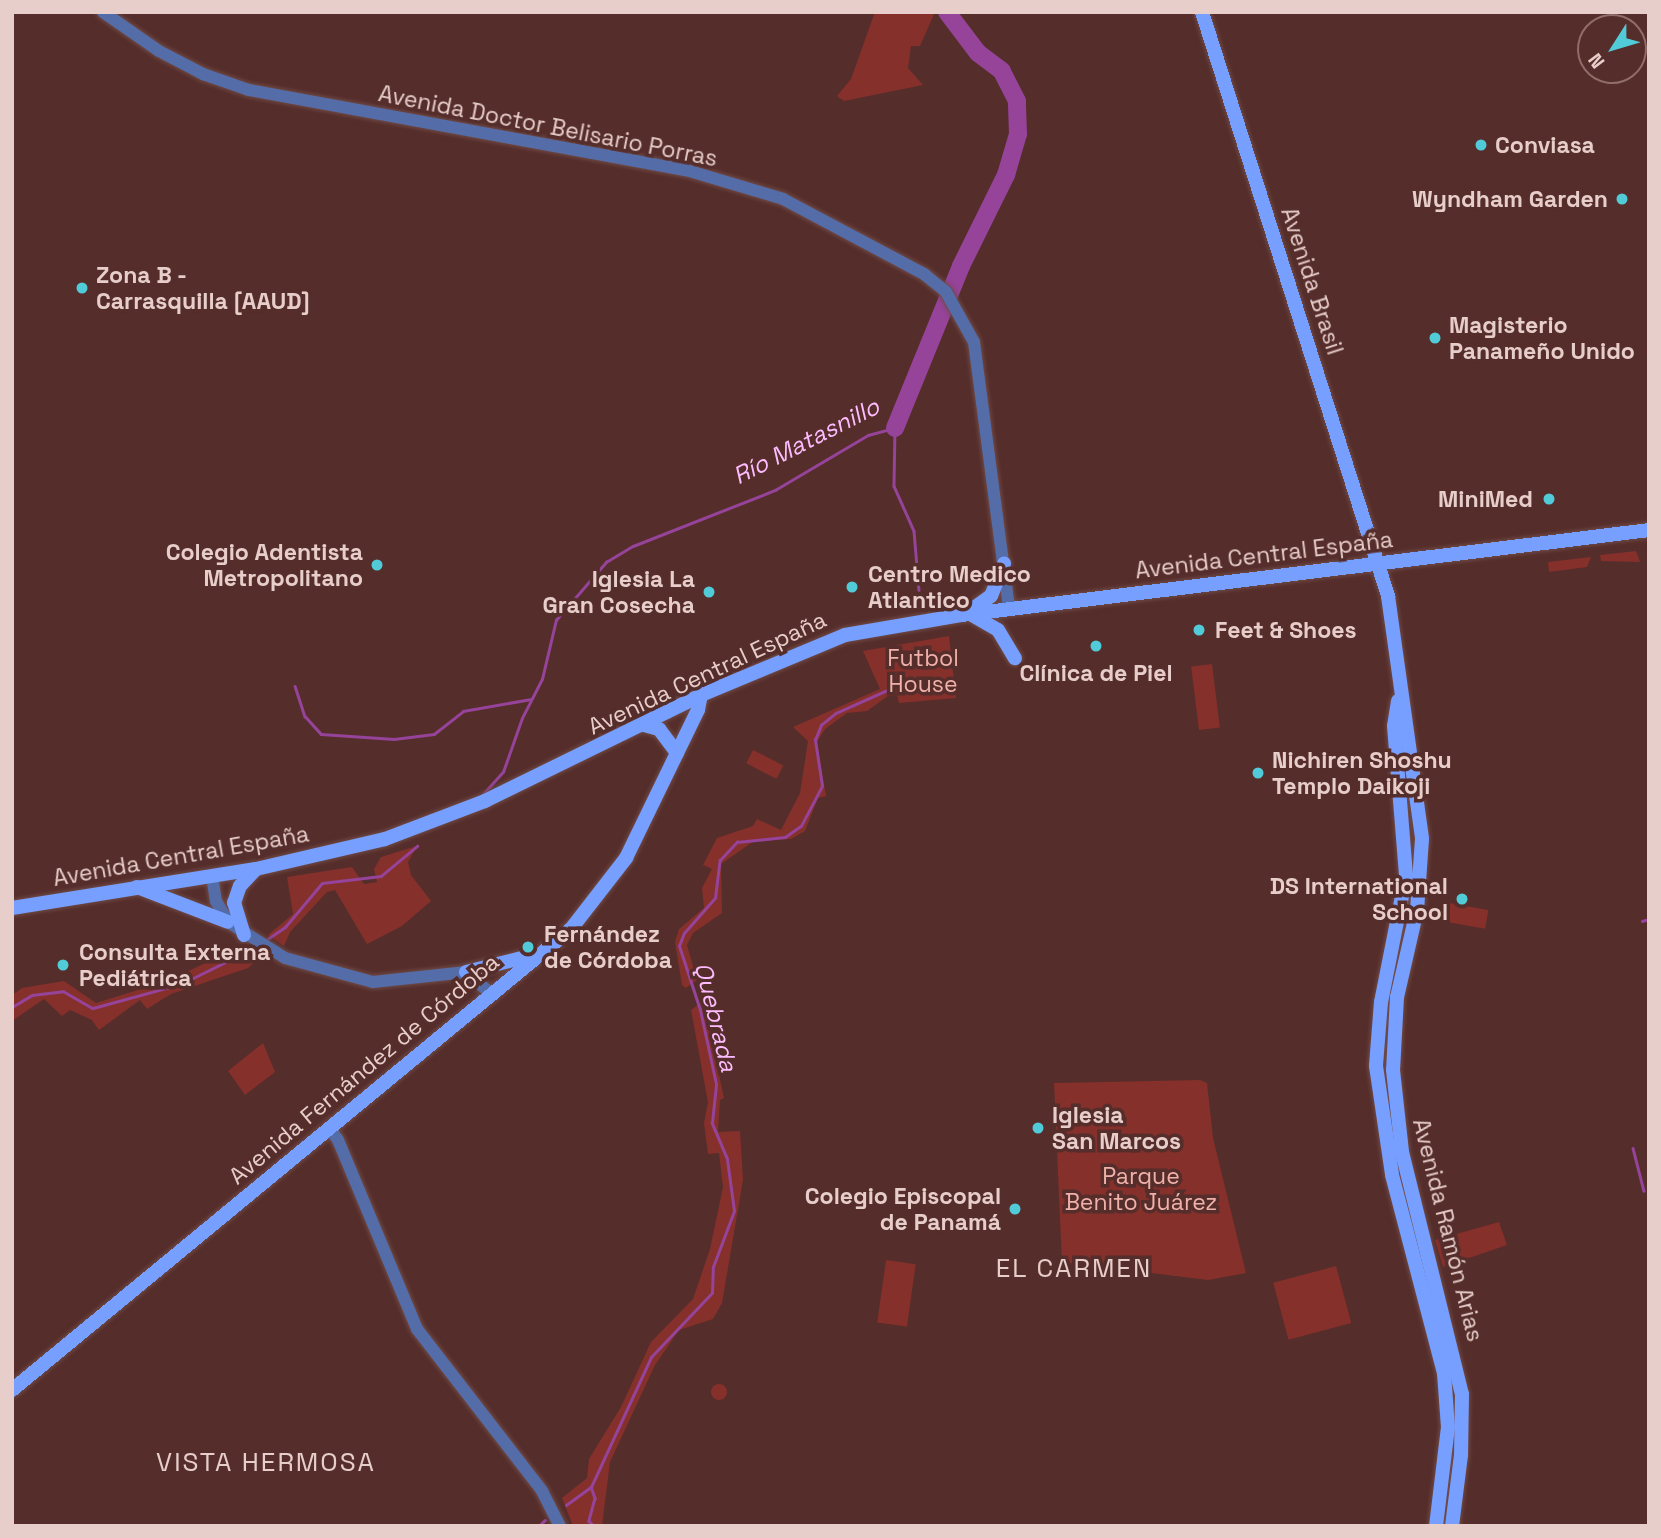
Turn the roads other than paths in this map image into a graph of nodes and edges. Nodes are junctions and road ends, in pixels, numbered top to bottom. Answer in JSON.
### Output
{"nodes":[{"id":1,"x":103,"y":12,"type":"edge"},
{"id":2,"x":1202,"y":12,"type":"edge"},
{"id":3,"x":1649,"y":530,"type":"edge"},
{"id":4,"x":1381,"y":563,"type":"junction"},
{"id":5,"x":1004,"y":564,"type":"junction"},
{"id":6,"x":1009,"y":610,"type":"junction"},
{"id":7,"x":966,"y":615,"type":"junction"},
{"id":8,"x":1016,"y":658,"type":"dead end"},
{"id":9,"x":701,"y":695,"type":"junction"},
{"id":10,"x":1399,"y":696,"type":"junction"},
{"id":11,"x":644,"y":725,"type":"junction"},
{"id":12,"x":677,"y":753,"type":"junction"},
{"id":13,"x":256,"y":869,"type":"junction"},
{"id":14,"x":212,"y":876,"type":"junction"},
{"id":15,"x":137,"y":887,"type":"junction"},
{"id":16,"x":12,"y":908,"type":"edge"},
{"id":17,"x":228,"y":922,"type":"junction"},
{"id":18,"x":246,"y":936,"type":"junction"},
{"id":19,"x":541,"y":953,"type":"junction"},
{"id":20,"x":466,"y":972,"type":"junction"},
{"id":21,"x":491,"y":994,"type":"junction"},
{"id":22,"x":1376,"y":1066,"type":"junction"},
{"id":23,"x":1394,"y":1083,"type":"junction"},
{"id":24,"x":329,"y":1128,"type":"junction"},
{"id":25,"x":1435,"y":1273,"type":"junction"},
{"id":26,"x":1420,"y":1277,"type":"junction"},
{"id":27,"x":12,"y":1390,"type":"edge"},
{"id":28,"x":559,"y":1522,"type":"edge"},
{"id":29,"x":1436,"y":1526,"type":"edge"},
{"id":30,"x":1452,"y":1526,"type":"edge"}],
"edges":[{"from":1,"to":5,"type":"street","name":"Avenida Doctor Belisario Porras"},
{"from":2,"to":4,"type":"main road","name":"Avenida Brasil"},
{"from":3,"to":4,"type":"main road","name":"Avenida Central España"},
{"from":4,"to":6,"type":"main road","name":"Avenida Central España"},
{"from":4,"to":10,"type":"main road","name":"Avenida Ramón Arias"},
{"from":5,"to":6,"type":"street","name":"Avenida Doctor Belisario Porras"},
{"from":5,"to":7,"type":"main road"},
{"from":6,"to":7,"type":"main road","name":"Avenida Central España"},
{"from":7,"to":8,"type":"main road"},
{"from":7,"to":9,"type":"main road","name":"Avenida Central España"},
{"from":9,"to":11,"type":"main road","name":"Avenida Central España"},
{"from":9,"to":12,"type":"main road","name":"Avenida Fernández de Córdoba"},
{"from":10,"to":22,"type":"main road","name":"Avenida Ramón Arias"},
{"from":10,"to":23,"type":"main road","name":"Avenida Ramón Arias"},
{"from":11,"to":12,"type":"main road"},
{"from":11,"to":13,"type":"main road","name":"Avenida Central España"},
{"from":12,"to":19,"type":"main road","name":"Avenida Fernández de Córdoba"},
{"from":13,"to":14,"type":"main road","name":"Avenida Central España"},
{"from":13,"to":18,"type":"main road"},
{"from":14,"to":15,"type":"main road","name":"Avenida Central España"},
{"from":14,"to":17,"type":"street"},
{"from":15,"to":16,"type":"main road","name":"Avenida Central España"},
{"from":15,"to":17,"type":"main road"},
{"from":17,"to":18,"type":"street"},
{"from":18,"to":20,"type":"street"},
{"from":19,"to":20,"type":"main road"},
{"from":19,"to":21,"type":"main road","name":"Avenida Fernández de Córdoba"},
{"from":20,"to":21,"type":"street"},
{"from":21,"to":24,"type":"main road","name":"Avenida Fernández de Córdoba"},
{"from":22,"to":23,"type":"main road"},
{"from":22,"to":26,"type":"main road","name":"Avenida Ramón Arias"},
{"from":23,"to":25,"type":"main road","name":"Avenida Ramón Arias"},
{"from":24,"to":27,"type":"main road","name":"Avenida Fernández de Córdoba"},
{"from":24,"to":28,"type":"street"},
{"from":25,"to":26,"type":"main road"},
{"from":25,"to":30,"type":"main road","name":"Avenida Ramón Arias"},
{"from":26,"to":29,"type":"main road","name":"Avenida Ramón Arias"}]}
